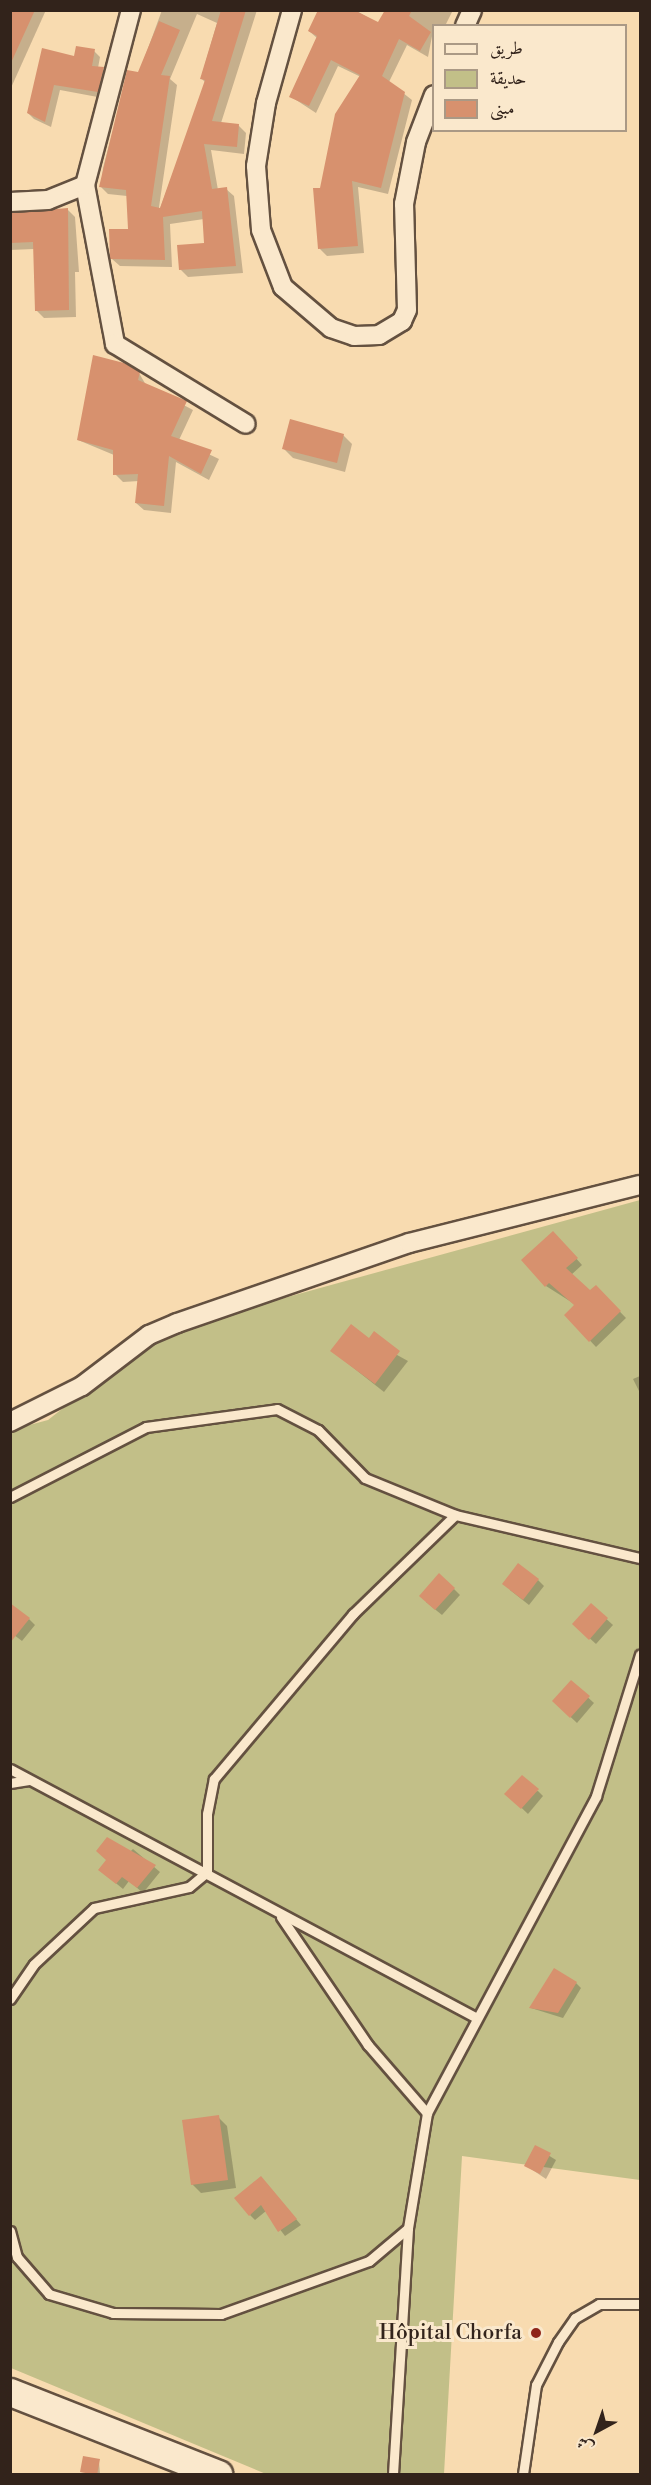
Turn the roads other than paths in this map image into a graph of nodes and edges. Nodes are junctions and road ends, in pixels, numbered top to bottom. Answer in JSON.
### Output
{"nodes":[{"id":1,"x":131,"y":10,"type":"edge"},
{"id":2,"x":292,"y":10,"type":"edge"},
{"id":3,"x":472,"y":10,"type":"edge"},
{"id":4,"x":466,"y":24,"type":"edge"},
{"id":5,"x":432,"y":100,"type":"edge"},
{"id":6,"x":85,"y":185,"type":"junction"},
{"id":7,"x":10,"y":202,"type":"edge"},
{"id":8,"x":246,"y":424,"type":"dead end"},
{"id":9,"x":640,"y":1185,"type":"edge"},
{"id":10,"x":10,"y":1422,"type":"edge"},
{"id":11,"x":10,"y":1497,"type":"edge"},
{"id":12,"x":455,"y":1515,"type":"junction"},
{"id":13,"x":640,"y":1558,"type":"edge"},
{"id":14,"x":640,"y":1655,"type":"edge"},
{"id":15,"x":10,"y":1769,"type":"edge"},
{"id":16,"x":29,"y":1780,"type":"junction"},
{"id":17,"x":10,"y":1783,"type":"edge"},
{"id":18,"x":207,"y":1872,"type":"junction"},
{"id":19,"x":280,"y":1915,"type":"junction"},
{"id":20,"x":10,"y":1999,"type":"edge"},
{"id":21,"x":475,"y":2017,"type":"junction"},
{"id":22,"x":427,"y":2113,"type":"junction"},
{"id":23,"x":408,"y":2228,"type":"junction"},
{"id":24,"x":10,"y":2231,"type":"edge"},
{"id":25,"x":640,"y":2304,"type":"edge"},
{"id":26,"x":10,"y":2392,"type":"edge"},
{"id":27,"x":218,"y":2475,"type":"edge"},
{"id":28,"x":393,"y":2475,"type":"edge"},
{"id":29,"x":523,"y":2475,"type":"edge"}],
"edges":[{"from":1,"to":6,"type":"street"},
{"from":2,"to":5,"type":"street"},
{"from":3,"to":4,"type":"street"},
{"from":6,"to":7,"type":"street"},
{"from":6,"to":8,"type":"street"},
{"from":9,"to":10,"type":"street"},
{"from":11,"to":12,"type":"lane"},
{"from":12,"to":13,"type":"lane"},
{"from":12,"to":18,"type":"lane"},
{"from":14,"to":21,"type":"lane"},
{"from":15,"to":16,"type":"lane"},
{"from":16,"to":17,"type":"lane"},
{"from":16,"to":18,"type":"lane"},
{"from":18,"to":19,"type":"lane"},
{"from":18,"to":20,"type":"lane"},
{"from":19,"to":21,"type":"lane"},
{"from":19,"to":22,"type":"lane"},
{"from":21,"to":22,"type":"lane"},
{"from":22,"to":23,"type":"lane"},
{"from":23,"to":24,"type":"lane"},
{"from":23,"to":28,"type":"lane"},
{"from":25,"to":29,"type":"lane"},
{"from":26,"to":27,"type":"main road"}]}
